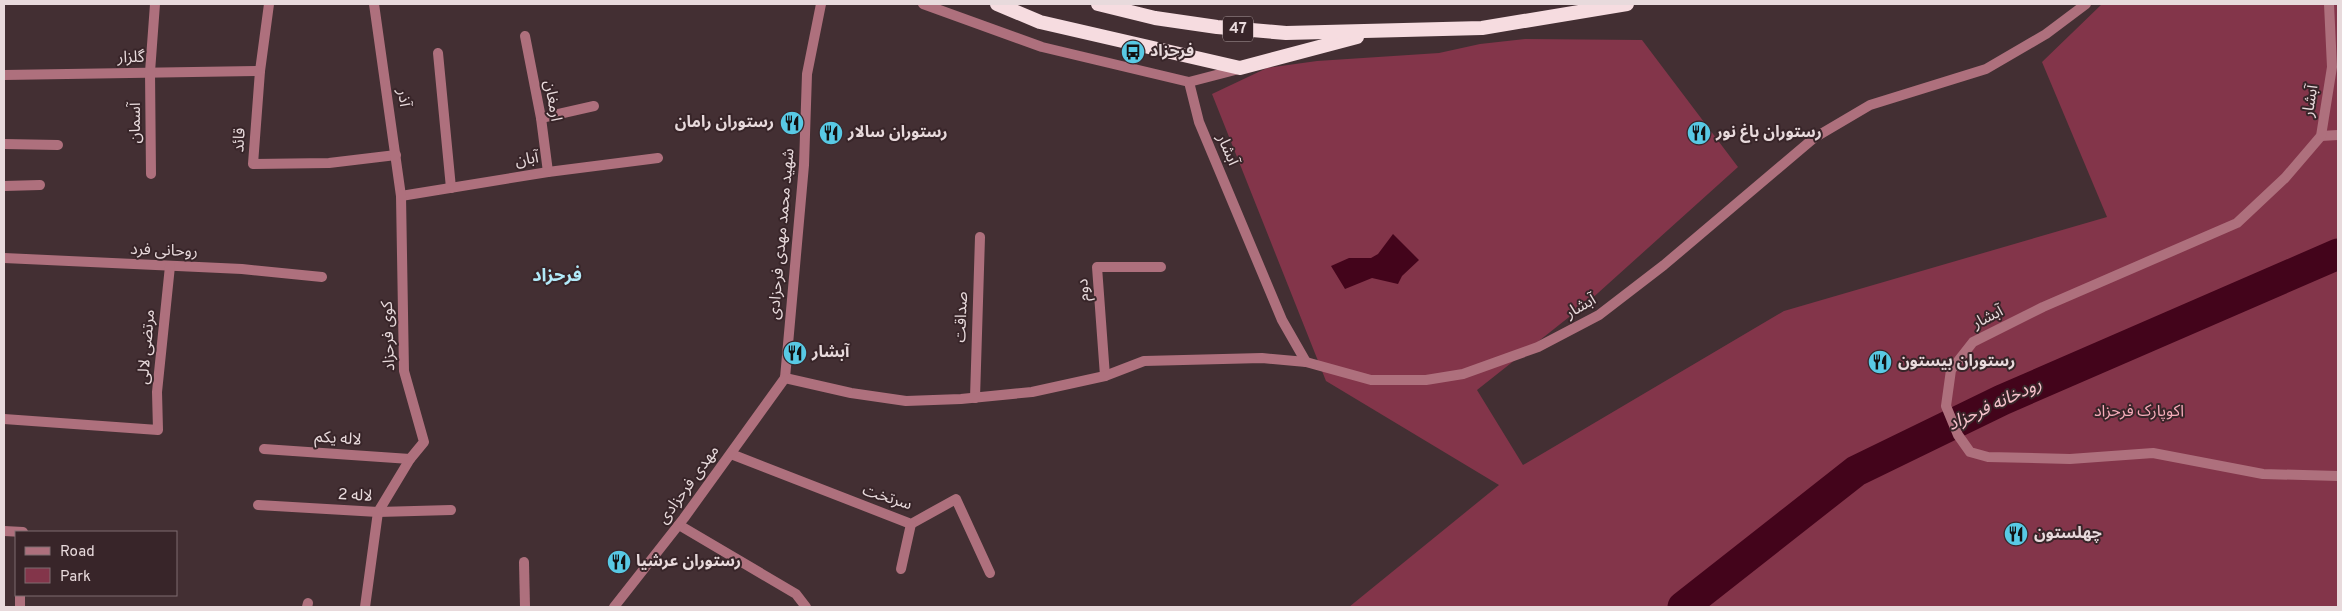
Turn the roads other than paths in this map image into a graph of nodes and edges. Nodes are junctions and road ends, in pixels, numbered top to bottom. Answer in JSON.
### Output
{"nodes":[{"id":1,"x":154,"y":4,"type":"edge"},
{"id":2,"x":269,"y":4,"type":"edge"},
{"id":3,"x":376,"y":4,"type":"edge"},
{"id":4,"x":821,"y":4,"type":"edge"},
{"id":5,"x":923,"y":4,"type":"edge"},
{"id":6,"x":997,"y":4,"type":"edge"},
{"id":7,"x":1098,"y":4,"type":"edge"},
{"id":8,"x":1627,"y":4,"type":"edge"},
{"id":9,"x":2086,"y":4,"type":"edge"},
{"id":10,"x":2329,"y":4,"type":"edge"},
{"id":11,"x":1379,"y":30,"type":"junction"},
{"id":12,"x":525,"y":36,"type":"dead end"},
{"id":13,"x":438,"y":53,"type":"dead end"},
{"id":14,"x":1240,"y":68,"type":"junction"},
{"id":15,"x":260,"y":71,"type":"junction"},
{"id":16,"x":150,"y":72,"type":"junction"},
{"id":17,"x":4,"y":75,"type":"edge"},
{"id":18,"x":1189,"y":82,"type":"junction"},
{"id":19,"x":594,"y":106,"type":"dead end"},
{"id":20,"x":541,"y":118,"type":"junction"},
{"id":21,"x":2338,"y":134,"type":"edge"},
{"id":22,"x":2320,"y":136,"type":"junction"},
{"id":23,"x":4,"y":144,"type":"edge"},
{"id":24,"x":58,"y":145,"type":"dead end"},
{"id":25,"x":396,"y":155,"type":"junction"},
{"id":26,"x":658,"y":158,"type":"dead end"},
{"id":27,"x":548,"y":172,"type":"junction"},
{"id":28,"x":151,"y":174,"type":"dead end"},
{"id":29,"x":40,"y":185,"type":"dead end"},
{"id":30,"x":4,"y":186,"type":"edge"},
{"id":31,"x":451,"y":188,"type":"junction"},
{"id":32,"x":401,"y":196,"type":"junction"},
{"id":33,"x":980,"y":237,"type":"dead end"},
{"id":34,"x":4,"y":258,"type":"edge"},
{"id":35,"x":170,"y":266,"type":"junction"},
{"id":36,"x":1161,"y":267,"type":"dead end"},
{"id":37,"x":322,"y":277,"type":"dead end"},
{"id":38,"x":1306,"y":362,"type":"junction"},
{"id":39,"x":1105,"y":376,"type":"junction"},
{"id":40,"x":785,"y":378,"type":"junction"},
{"id":41,"x":975,"y":398,"type":"junction"},
{"id":42,"x":4,"y":419,"type":"edge"},
{"id":43,"x":264,"y":449,"type":"dead end"},
{"id":44,"x":730,"y":454,"type":"junction"},
{"id":45,"x":410,"y":459,"type":"junction"},
{"id":46,"x":2338,"y":476,"type":"edge"},
{"id":47,"x":258,"y":506,"type":"dead end"},
{"id":48,"x":451,"y":510,"type":"dead end"},
{"id":49,"x":378,"y":512,"type":"junction"},
{"id":50,"x":911,"y":524,"type":"junction"},
{"id":51,"x":679,"y":525,"type":"junction"},
{"id":52,"x":524,"y":562,"type":"dead end"},
{"id":53,"x":901,"y":569,"type":"dead end"},
{"id":54,"x":990,"y":573,"type":"dead end"},
{"id":55,"x":365,"y":607,"type":"edge"},
{"id":56,"x":525,"y":607,"type":"edge"},
{"id":57,"x":614,"y":607,"type":"edge"},
{"id":58,"x":806,"y":607,"type":"edge"}],
"edges":[{"from":1,"to":16,"type":"street","name":"آسمان"},
{"from":2,"to":15,"type":"street"},
{"from":3,"to":25,"type":"street","name":"آذر"},
{"from":4,"to":40,"type":"street","name":"شهید محمد مهدی فرحزادی"},
{"from":5,"to":18,"type":"street"},
{"from":6,"to":14,"type":"highway"},
{"from":7,"to":11,"type":"highway","number":"47"},
{"from":8,"to":11,"type":"highway","number":"47"},
{"from":9,"to":38,"type":"street","name":"آبشار"},
{"from":10,"to":22,"type":"street","name":"آبشار"},
{"from":11,"to":14,"type":"highway"},
{"from":12,"to":20,"type":"street","name":"ارمغان"},
{"from":13,"to":31,"type":"street"},
{"from":14,"to":18,"type":"street"},
{"from":15,"to":16,"type":"street","name":"گلزار"},
{"from":15,"to":25,"type":"street","name":"قائد"},
{"from":16,"to":17,"type":"street","name":"گلزار"},
{"from":16,"to":28,"type":"street","name":"آسمان"},
{"from":18,"to":38,"type":"street","name":"آبشار"},
{"from":19,"to":20,"type":"street"},
{"from":20,"to":27,"type":"street","name":"ارمغان"},
{"from":21,"to":22,"type":"street"},
{"from":22,"to":46,"type":"street","name":"آبشار"},
{"from":23,"to":24,"type":"street"},
{"from":25,"to":32,"type":"street","name":"آذر"},
{"from":26,"to":27,"type":"street","name":"آبان"},
{"from":27,"to":31,"type":"street","name":"آبان"},
{"from":29,"to":30,"type":"street"},
{"from":31,"to":32,"type":"street","name":"آبان"},
{"from":32,"to":45,"type":"street","name":"کوی فرحزاد"},
{"from":33,"to":41,"type":"street","name":"صداقت"},
{"from":34,"to":35,"type":"street","name":"روحانی فرد"},
{"from":35,"to":37,"type":"street","name":"روحانی فرد"},
{"from":35,"to":42,"type":"street","name":"مرتضی لالی"},
{"from":36,"to":39,"type":"street","name":"دوم"},
{"from":38,"to":39,"type":"street","name":"آبشار"},
{"from":39,"to":41,"type":"street","name":"آبشار"},
{"from":40,"to":41,"type":"street","name":"آبشار"},
{"from":40,"to":44,"type":"street","name":"مهدی فرحزادی"},
{"from":43,"to":45,"type":"street","name":"لاله یکم"},
{"from":44,"to":50,"type":"street","name":"سرتخت"},
{"from":44,"to":51,"type":"street","name":"مهدی فرحزادی"},
{"from":45,"to":49,"type":"street","name":"کوی فرحزاد"},
{"from":47,"to":49,"type":"street","name":"لاله 2"},
{"from":48,"to":49,"type":"street","name":"لاله 2"},
{"from":49,"to":55,"type":"street","name":"کوی فرحزاد"},
{"from":50,"to":53,"type":"street"},
{"from":50,"to":54,"type":"street","name":"سرتخت"},
{"from":51,"to":57,"type":"street","name":"مهدی فرحزادی"},
{"from":51,"to":58,"type":"street"},
{"from":52,"to":56,"type":"street"}]}
